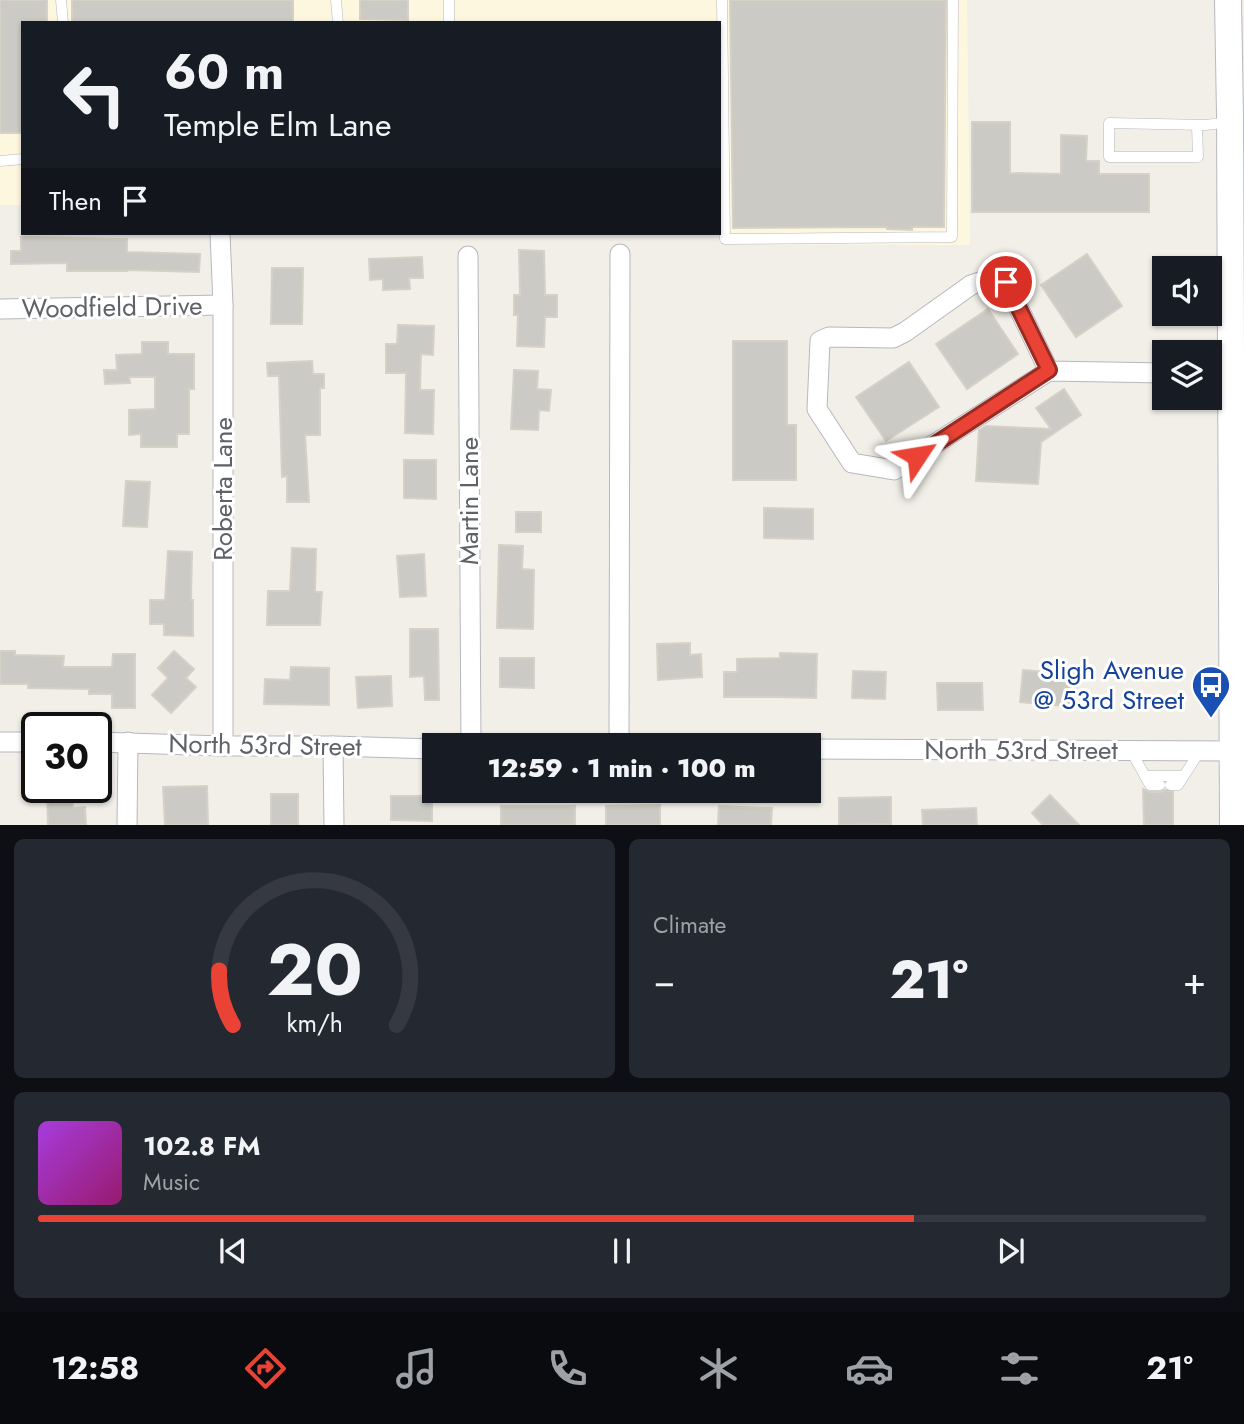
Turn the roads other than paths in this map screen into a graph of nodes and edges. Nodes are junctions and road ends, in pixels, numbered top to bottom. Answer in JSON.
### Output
{"nodes":[{"id":1,"x":61,"y":0,"type":"edge"},
{"id":2,"x":336,"y":0,"type":"edge"},
{"id":3,"x":449,"y":0,"type":"edge"},
{"id":4,"x":722,"y":0,"type":"edge"},
{"id":5,"x":953,"y":0,"type":"edge"},
{"id":6,"x":1227,"y":0,"type":"edge"},
{"id":7,"x":63,"y":21,"type":"edge"},
{"id":8,"x":338,"y":21,"type":"edge"},
{"id":9,"x":449,"y":21,"type":"edge"},
{"id":10,"x":1234,"y":118,"type":"edge"},
{"id":11,"x":1197,"y":125,"type":"junction"},
{"id":12,"x":21,"y":159,"type":"edge"},
{"id":13,"x":0,"y":161,"type":"edge"},
{"id":14,"x":220,"y":235,"type":"edge"},
{"id":15,"x":1237,"y":248,"type":"edge"},
{"id":16,"x":620,"y":254,"type":"dead end"},
{"id":17,"x":468,"y":256,"type":"dead end"},
{"id":18,"x":223,"y":305,"type":"junction"},
{"id":19,"x":0,"y":309,"type":"edge"},
{"id":20,"x":1222,"y":360,"type":"edge"},
{"id":21,"x":1049,"y":370,"type":"junction"},
{"id":22,"x":1152,"y":373,"type":"edge"},
{"id":23,"x":1222,"y":410,"type":"edge"},
{"id":24,"x":471,"y":733,"type":"edge"},
{"id":25,"x":619,"y":733,"type":"edge"},
{"id":26,"x":21,"y":742,"type":"edge"},
{"id":27,"x":112,"y":742,"type":"edge"},
{"id":28,"x":128,"y":742,"type":"junction"},
{"id":29,"x":0,"y":743,"type":"edge"},
{"id":30,"x":1237,"y":744,"type":"edge"},
{"id":31,"x":223,"y":746,"type":"junction"},
{"id":32,"x":333,"y":746,"type":"junction"},
{"id":33,"x":422,"y":749,"type":"edge"},
{"id":34,"x":821,"y":749,"type":"edge"},
{"id":35,"x":1131,"y":751,"type":"junction"},
{"id":36,"x":1200,"y":751,"type":"junction"},
{"id":37,"x":1145,"y":776,"type":"junction"},
{"id":38,"x":1183,"y":776,"type":"junction"},
{"id":39,"x":127,"y":825,"type":"edge"},
{"id":40,"x":334,"y":825,"type":"edge"},
{"id":41,"x":1233,"y":825,"type":"edge"}],
"edges":[{"from":1,"to":7,"type":"lane"},
{"from":2,"to":8,"type":"lane"},
{"from":3,"to":9,"type":"lane"},
{"from":4,"to":5,"type":"lane"},
{"from":6,"to":10,"type":"street"},
{"from":10,"to":11,"type":"lane"},
{"from":10,"to":15,"type":"street"},
{"from":11,"to":11,"type":"lane"},
{"from":12,"to":13,"type":"lane"},
{"from":14,"to":18,"type":"street","name":"Roberta Lane"},
{"from":15,"to":20,"type":"street"},
{"from":16,"to":25,"type":"street"},
{"from":17,"to":24,"type":"street","name":"Martin Lane"},
{"from":18,"to":19,"type":"street","name":"Woodfield Drive"},
{"from":18,"to":31,"type":"street","name":"Roberta Lane"},
{"from":21,"to":21,"type":"street"},
{"from":21,"to":22,"type":"street"},
{"from":23,"to":30,"type":"street"},
{"from":26,"to":29,"type":"street"},
{"from":27,"to":28,"type":"street","name":"North 53rd Street"},
{"from":28,"to":31,"type":"street","name":"North 53rd Street"},
{"from":28,"to":39,"type":"street"},
{"from":30,"to":36,"type":"street","name":"North 53rd Street"},
{"from":30,"to":41,"type":"street"},
{"from":31,"to":32,"type":"street","name":"North 53rd Street"},
{"from":32,"to":33,"type":"street","name":"North 53rd Street"},
{"from":32,"to":40,"type":"street"},
{"from":34,"to":35,"type":"street","name":"North 53rd Street"},
{"from":35,"to":36,"type":"street","name":"North 53rd Street"},
{"from":35,"to":37,"type":"lane"},
{"from":36,"to":38,"type":"lane"},
{"from":37,"to":38,"type":"lane"},
{"from":37,"to":38,"type":"lane"}]}
